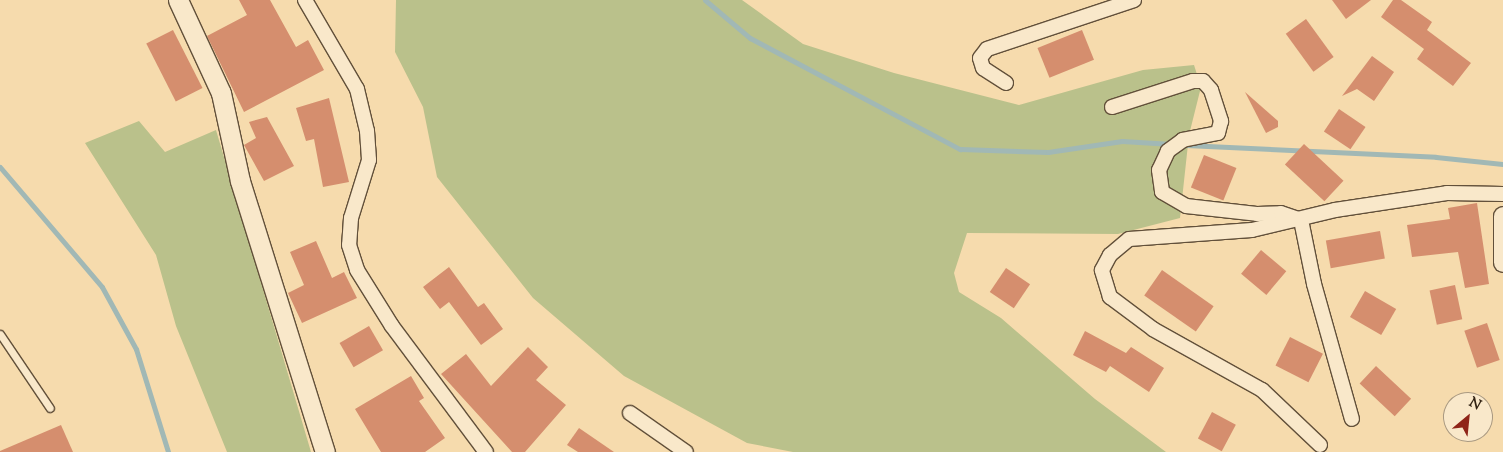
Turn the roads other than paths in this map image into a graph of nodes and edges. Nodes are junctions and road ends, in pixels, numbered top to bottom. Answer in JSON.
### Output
{"nodes":[{"id":1,"x":178,"y":0,"type":"edge"},
{"id":2,"x":305,"y":0,"type":"edge"},
{"id":3,"x":1134,"y":0,"type":"edge"},
{"id":4,"x":1006,"y":83,"type":"dead end"},
{"id":5,"x":1112,"y":107,"type":"dead end"},
{"id":6,"x":1503,"y":194,"type":"edge"},
{"id":7,"x":1503,"y":216,"type":"edge"},
{"id":8,"x":1300,"y":220,"type":"junction"},
{"id":9,"x":1502,"y":240,"type":"edge"},
{"id":10,"x":1503,"y":262,"type":"edge"},
{"id":11,"x":0,"y":334,"type":"edge"},
{"id":12,"x":50,"y":408,"type":"dead end"},
{"id":13,"x":630,"y":413,"type":"dead end"},
{"id":14,"x":1352,"y":420,"type":"dead end"},
{"id":15,"x":1320,"y":445,"type":"dead end"},
{"id":16,"x":325,"y":452,"type":"edge"},
{"id":17,"x":486,"y":452,"type":"edge"},
{"id":18,"x":686,"y":452,"type":"edge"}],
"edges":[{"from":1,"to":16,"type":"street"},
{"from":2,"to":17,"type":"street"},
{"from":3,"to":4,"type":"street"},
{"from":5,"to":8,"type":"street"},
{"from":6,"to":8,"type":"street"},
{"from":7,"to":9,"type":"street"},
{"from":8,"to":14,"type":"street"},
{"from":8,"to":15,"type":"street"},
{"from":9,"to":10,"type":"street"},
{"from":11,"to":12,"type":"lane"},
{"from":13,"to":18,"type":"street"}]}
